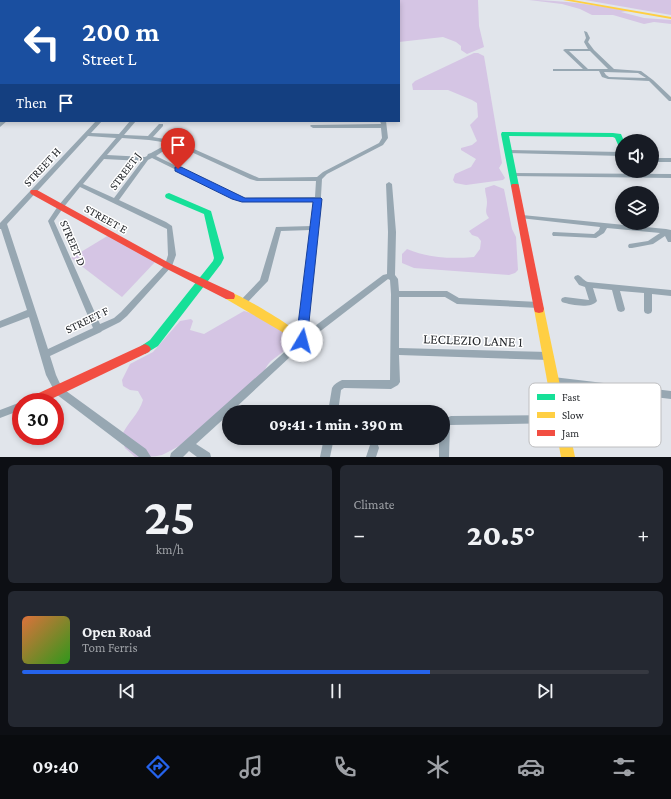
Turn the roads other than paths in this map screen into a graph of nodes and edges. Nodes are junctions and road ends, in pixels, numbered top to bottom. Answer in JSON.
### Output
{"nodes":[{"id":1,"x":565,"y":0,"type":"edge"},
{"id":2,"x":574,"y":0,"type":"edge"},
{"id":3,"x":671,"y":17,"type":"edge"},
{"id":4,"x":585,"y":32,"type":"dead end"},
{"id":5,"x":591,"y":50,"type":"junction"},
{"id":6,"x":586,"y":69,"type":"junction"},
{"id":7,"x":555,"y":70,"type":"dead end"},
{"id":8,"x":602,"y":70,"type":"junction"},
{"id":9,"x":612,"y":70,"type":"junction"},
{"id":10,"x":649,"y":80,"type":"junction"},
{"id":11,"x":671,"y":100,"type":"edge"},
{"id":12,"x":98,"y":122,"type":"edge"},
{"id":13,"x":132,"y":122,"type":"edge"},
{"id":14,"x":384,"y":124,"type":"edge"},
{"id":15,"x":161,"y":125,"type":"dead end"},
{"id":16,"x":313,"y":126,"type":"dead end"},
{"id":17,"x":87,"y":134,"type":"junction"},
{"id":18,"x":615,"y":135,"type":"edge"},
{"id":19,"x":120,"y":136,"type":"junction"},
{"id":20,"x":149,"y":138,"type":"junction"},
{"id":21,"x":174,"y":142,"type":"junction"},
{"id":22,"x":509,"y":152,"type":"junction"},
{"id":23,"x":615,"y":154,"type":"edge"},
{"id":24,"x":102,"y":157,"type":"junction"},
{"id":25,"x":148,"y":157,"type":"junction"},
{"id":26,"x":659,"y":160,"type":"edge"},
{"id":27,"x":671,"y":160,"type":"edge"},
{"id":28,"x":513,"y":175,"type":"junction"},
{"id":29,"x":671,"y":176,"type":"edge"},
{"id":30,"x":319,"y":179,"type":"junction"},
{"id":31,"x":79,"y":184,"type":"junction"},
{"id":32,"x":389,"y":184,"type":"dead end"},
{"id":33,"x":34,"y":192,"type":"junction"},
{"id":34,"x":169,"y":196,"type":"dead end"},
{"id":35,"x":318,"y":199,"type":"junction"},
{"id":36,"x":115,"y":202,"type":"junction"},
{"id":37,"x":60,"y":207,"type":"junction"},
{"id":38,"x":522,"y":217,"type":"junction"},
{"id":39,"x":604,"y":225,"type":"junction"},
{"id":40,"x":2,"y":226,"type":"edge"},
{"id":41,"x":315,"y":228,"type":"junction"},
{"id":42,"x":669,"y":232,"type":"edge"},
{"id":43,"x":556,"y":234,"type":"dead end"},
{"id":44,"x":671,"y":240,"type":"edge"},
{"id":45,"x":632,"y":246,"type":"dead end"},
{"id":46,"x":168,"y":266,"type":"junction"},
{"id":47,"x":391,"y":276,"type":"junction"},
{"id":48,"x":578,"y":278,"type":"dead end"},
{"id":49,"x":203,"y":282,"type":"junction"},
{"id":50,"x":588,"y":285,"type":"junction"},
{"id":51,"x":615,"y":288,"type":"junction"},
{"id":52,"x":648,"y":291,"type":"junction"},
{"id":53,"x":395,"y":294,"type":"junction"},
{"id":54,"x":671,"y":294,"type":"edge"},
{"id":55,"x":565,"y":300,"type":"dead end"},
{"id":56,"x":242,"y":303,"type":"junction"},
{"id":57,"x":539,"y":305,"type":"junction"},
{"id":58,"x":621,"y":309,"type":"dead end"},
{"id":59,"x":648,"y":311,"type":"dead end"},
{"id":60,"x":32,"y":312,"type":"junction"},
{"id":61,"x":0,"y":325,"type":"edge"},
{"id":62,"x":98,"y":330,"type":"junction"},
{"id":63,"x":302,"y":341,"type":"junction"},
{"id":64,"x":396,"y":351,"type":"junction"},
{"id":65,"x":45,"y":354,"type":"junction"},
{"id":66,"x":549,"y":356,"type":"junction"},
{"id":67,"x":554,"y":381,"type":"joint"},
{"id":68,"x":571,"y":383,"type":"edge"},
{"id":69,"x":59,"y":391,"type":"junction"},
{"id":70,"x":54,"y":393,"type":"edge"},
{"id":71,"x":661,"y":394,"type":"edge"},
{"id":72,"x":671,"y":395,"type":"edge"},
{"id":73,"x":334,"y":405,"type":"edge"},
{"id":74,"x":12,"y":409,"type":"edge"},
{"id":75,"x":0,"y":414,"type":"edge"},
{"id":76,"x":529,"y":419,"type":"edge"},
{"id":77,"x":188,"y":445,"type":"junction"},
{"id":78,"x":328,"y":445,"type":"edge"},
{"id":79,"x":566,"y":447,"type":"edge"},
{"id":80,"x":146,"y":457,"type":"edge"},
{"id":81,"x":175,"y":457,"type":"edge"},
{"id":82,"x":206,"y":457,"type":"edge"},
{"id":83,"x":325,"y":457,"type":"edge"},
{"id":84,"x":444,"y":457,"type":"edge"},
{"id":85,"x":568,"y":457,"type":"edge"}],
"edges":[{"from":1,"to":3,"type":"main road"},
{"from":2,"to":3,"type":"main road"},
{"from":4,"to":5,"type":"street"},
{"from":5,"to":6,"type":"street"},
{"from":5,"to":9,"type":"street"},
{"from":6,"to":7,"type":"street"},
{"from":6,"to":8,"type":"street"},
{"from":8,"to":9,"type":"street"},
{"from":8,"to":10,"type":"street"},
{"from":9,"to":10,"type":"street"},
{"from":10,"to":11,"type":"street"},
{"from":12,"to":17,"type":"street","name":"STREET H"},
{"from":13,"to":19,"type":"street","name":"STREET D"},
{"from":14,"to":16,"type":"street"},
{"from":14,"to":30,"type":"street"},
{"from":15,"to":20,"type":"street"},
{"from":17,"to":19,"type":"street"},
{"from":17,"to":33,"type":"street","name":"STREET H"},
{"from":18,"to":22,"type":"main road"},
{"from":19,"to":20,"type":"street"},
{"from":19,"to":24,"type":"street","name":"STREET D"},
{"from":20,"to":21,"type":"street"},
{"from":21,"to":25,"type":"street","name":"STREET J"},
{"from":21,"to":30,"type":"street"},
{"from":22,"to":23,"type":"street"},
{"from":22,"to":28,"type":"main road"},
{"from":24,"to":25,"type":"street"},
{"from":24,"to":31,"type":"street","name":"STREET D"},
{"from":25,"to":35,"type":"street"},
{"from":25,"to":36,"type":"street","name":"STREET J"},
{"from":26,"to":27,"type":"street"},
{"from":28,"to":29,"type":"street"},
{"from":28,"to":38,"type":"main road"},
{"from":30,"to":35,"type":"street"},
{"from":31,"to":36,"type":"street"},
{"from":31,"to":37,"type":"street","name":"STREET D"},
{"from":32,"to":47,"type":"street"},
{"from":33,"to":37,"type":"main road","name":"STREET E"},
{"from":33,"to":40,"type":"street","name":"STREET H"},
{"from":34,"to":49,"type":"main road"},
{"from":35,"to":41,"type":"street"},
{"from":36,"to":46,"type":"street"},
{"from":37,"to":46,"type":"main road","name":"STREET E"},
{"from":37,"to":62,"type":"street","name":"STREET D"},
{"from":38,"to":39,"type":"street"},
{"from":38,"to":57,"type":"main road"},
{"from":39,"to":42,"type":"street"},
{"from":39,"to":43,"type":"street"},
{"from":40,"to":60,"type":"street"},
{"from":41,"to":56,"type":"street"},
{"from":41,"to":63,"type":"street"},
{"from":42,"to":44,"type":"street"},
{"from":42,"to":45,"type":"street"},
{"from":46,"to":49,"type":"main road","name":"STREET E"},
{"from":46,"to":62,"type":"street","name":"STREET F"},
{"from":47,"to":53,"type":"street"},
{"from":47,"to":63,"type":"street"},
{"from":48,"to":50,"type":"street"},
{"from":49,"to":56,"type":"main road","name":"STREET E"},
{"from":49,"to":69,"type":"main road"},
{"from":50,"to":51,"type":"street"},
{"from":50,"to":55,"type":"street"},
{"from":51,"to":52,"type":"street"},
{"from":51,"to":58,"type":"street"},
{"from":52,"to":54,"type":"street"},
{"from":52,"to":59,"type":"street"},
{"from":53,"to":57,"type":"street"},
{"from":53,"to":64,"type":"street"},
{"from":56,"to":63,"type":"main road","name":"STREET E"},
{"from":57,"to":66,"type":"main road"},
{"from":60,"to":61,"type":"street"},
{"from":60,"to":65,"type":"street"},
{"from":62,"to":65,"type":"street","name":"STREET F"},
{"from":63,"to":77,"type":"street"},
{"from":64,"to":66,"type":"street","name":"LECLEZIO LANE 1"},
{"from":64,"to":73,"type":"street"},
{"from":65,"to":69,"type":"street"},
{"from":66,"to":67,"type":"main road"},
{"from":67,"to":68,"type":"street"},
{"from":69,"to":70,"type":"main road"},
{"from":69,"to":80,"type":"street"},
{"from":71,"to":72,"type":"street"},
{"from":74,"to":75,"type":"street"},
{"from":76,"to":84,"type":"street"},
{"from":77,"to":81,"type":"street"},
{"from":77,"to":82,"type":"street"},
{"from":78,"to":83,"type":"street"},
{"from":79,"to":85,"type":"main road"}]}
